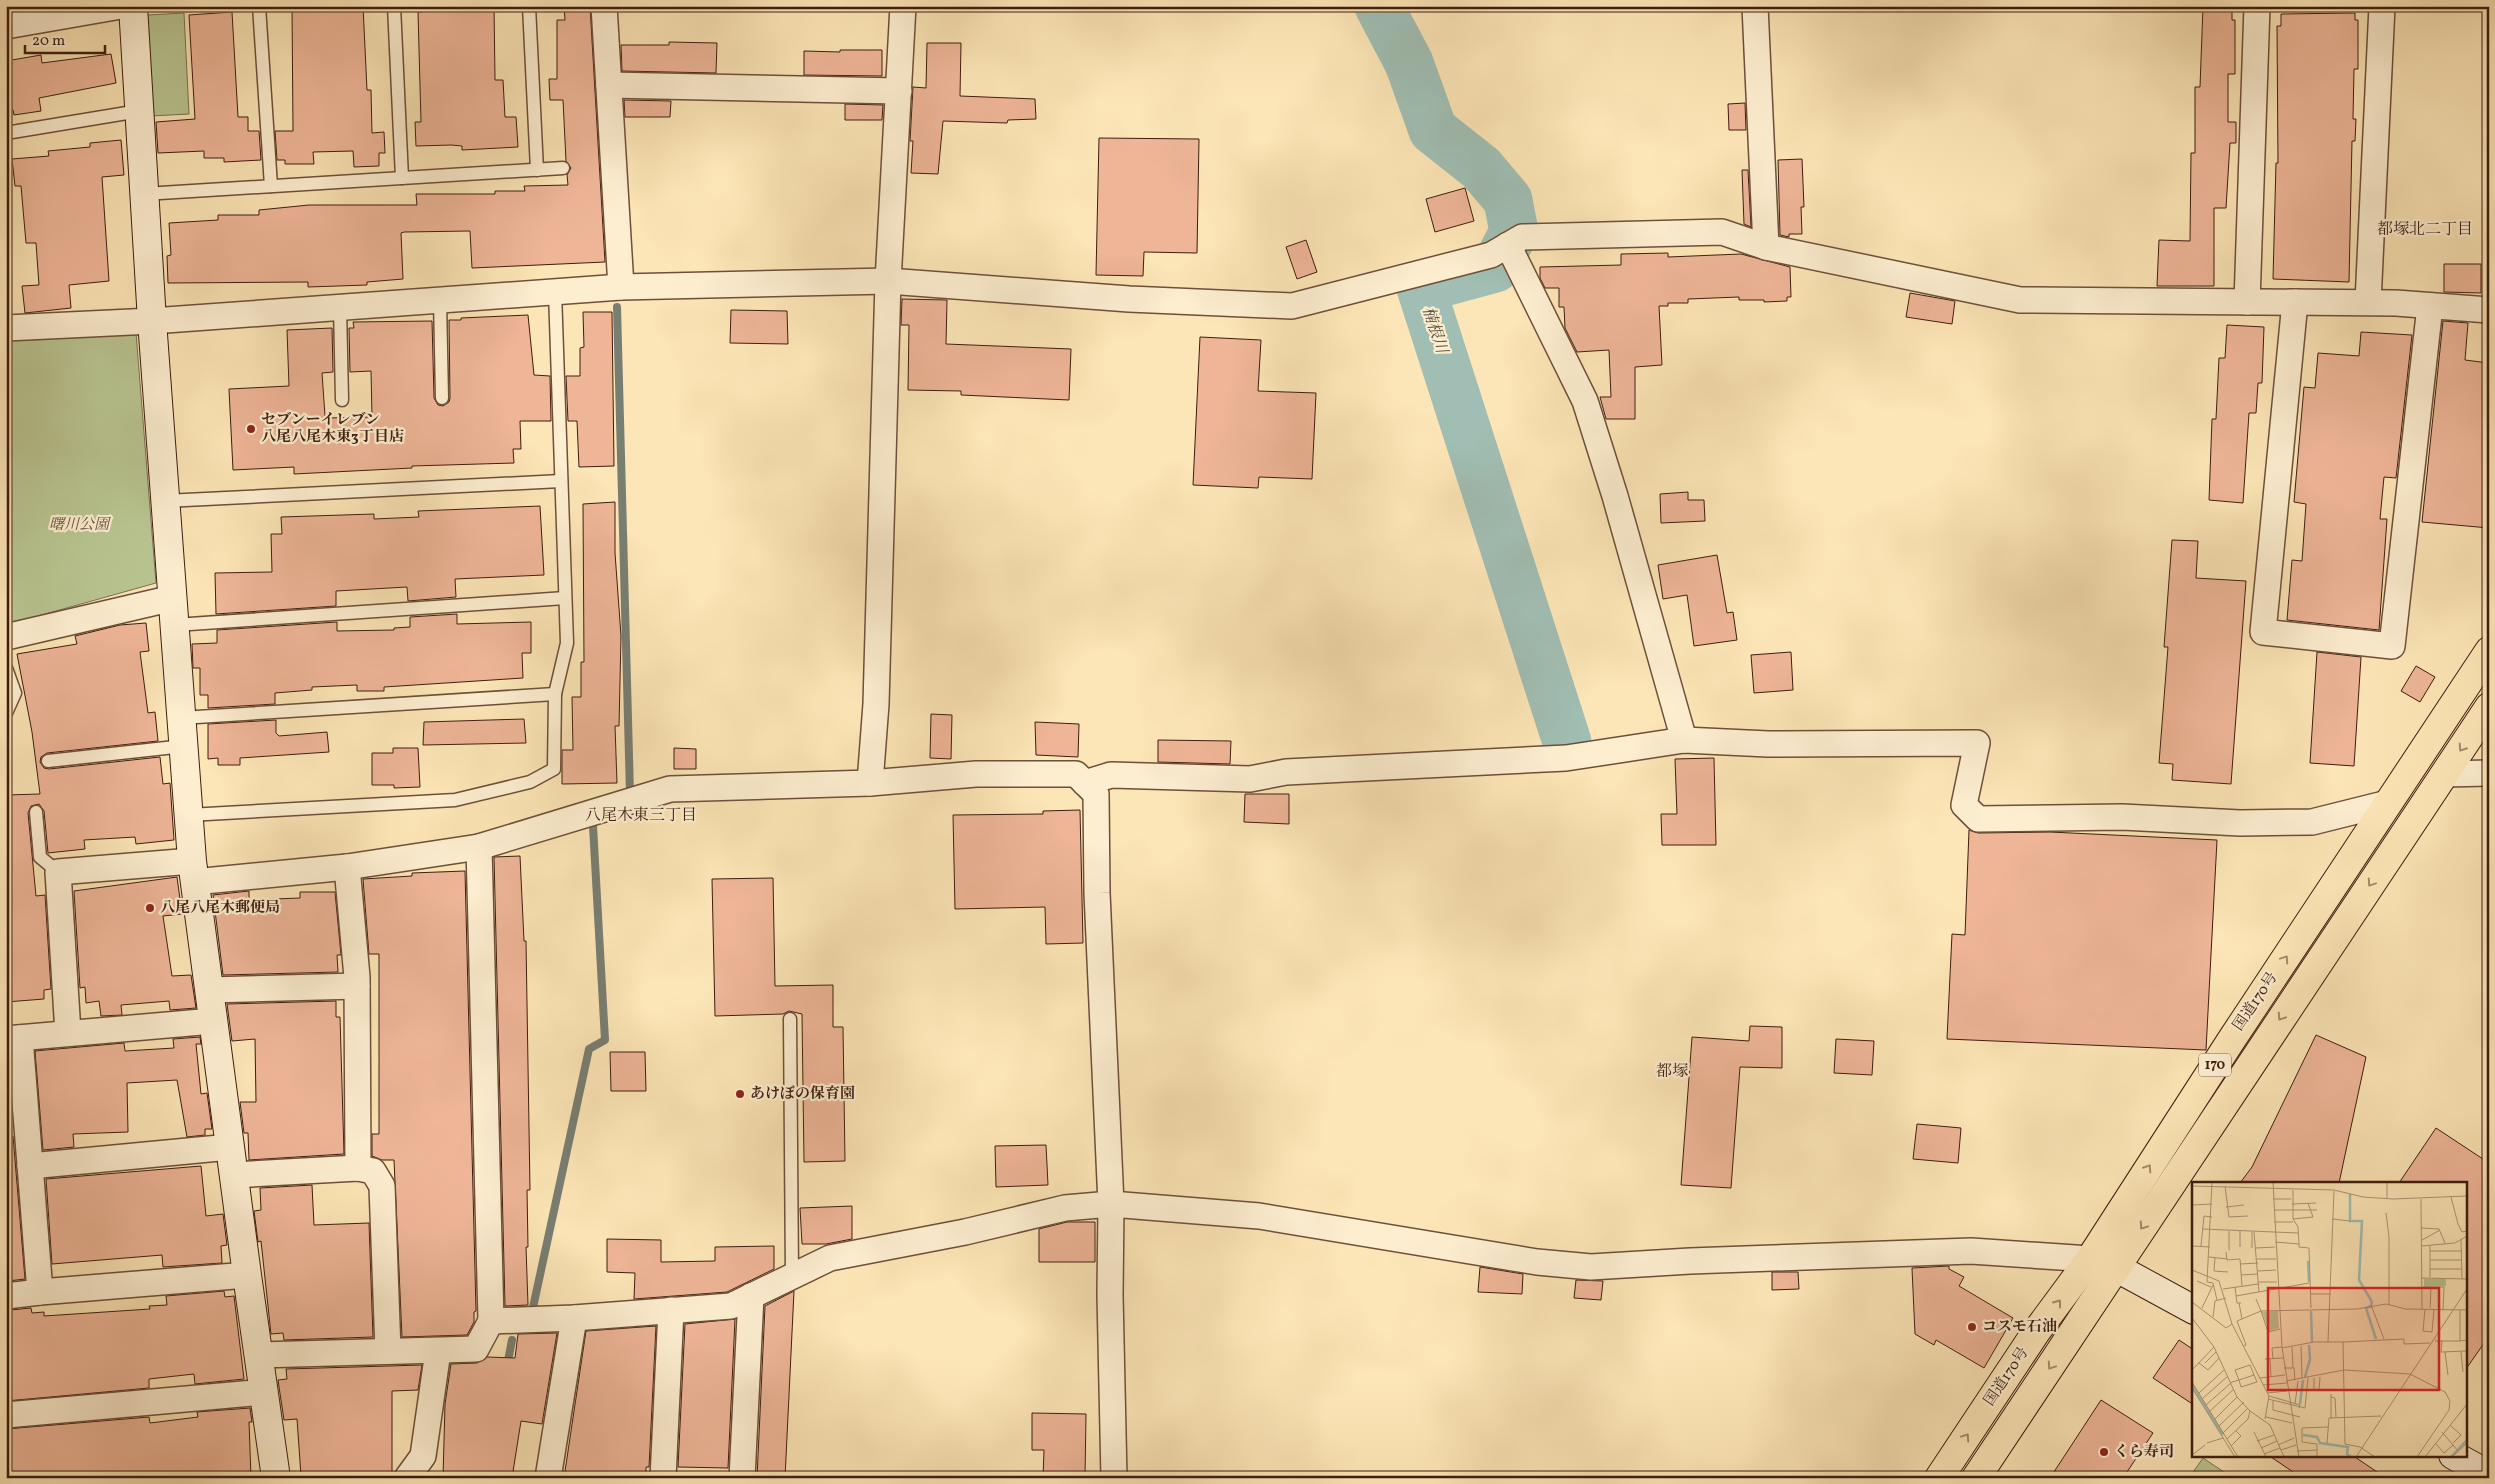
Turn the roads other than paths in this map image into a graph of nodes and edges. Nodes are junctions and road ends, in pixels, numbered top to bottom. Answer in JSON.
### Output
{"nodes":[{"id":1,"x":121,"y":6,"type":"edge"},
{"id":2,"x":133,"y":6,"type":"edge"},
{"id":3,"x":259,"y":6,"type":"edge"},
{"id":4,"x":394,"y":6,"type":"edge"},
{"id":5,"x":529,"y":6,"type":"edge"},
{"id":6,"x":604,"y":6,"type":"edge"},
{"id":7,"x":903,"y":6,"type":"edge"},
{"id":8,"x":1755,"y":6,"type":"edge"},
{"id":9,"x":2257,"y":6,"type":"edge"},
{"id":10,"x":2382,"y":6,"type":"edge"},
{"id":11,"x":6,"y":26,"type":"edge"},
{"id":12,"x":609,"y":85,"type":"junction"},
{"id":13,"x":899,"y":91,"type":"junction"},
{"id":14,"x":139,"y":111,"type":"junction"},
{"id":15,"x":6,"y":134,"type":"edge"},
{"id":16,"x":563,"y":168,"type":"dead end"},
{"id":17,"x":537,"y":170,"type":"junction"},
{"id":18,"x":402,"y":178,"type":"junction"},
{"id":19,"x":271,"y":186,"type":"junction"},
{"id":20,"x":144,"y":194,"type":"junction"},
{"id":21,"x":1508,"y":245,"type":"junction"},
{"id":22,"x":1766,"y":247,"type":"junction"},
{"id":23,"x":888,"y":281,"type":"junction"},
{"id":24,"x":621,"y":287,"type":"junction"},
{"id":25,"x":555,"y":292,"type":"junction"},
{"id":26,"x":440,"y":300,"type":"junction"},
{"id":27,"x":2247,"y":302,"type":"junction"},
{"id":28,"x":2295,"y":302,"type":"junction"},
{"id":29,"x":2368,"y":302,"type":"junction"},
{"id":30,"x":2430,"y":306,"type":"junction"},
{"id":31,"x":340,"y":307,"type":"junction"},
{"id":32,"x":2489,"y":310,"type":"edge"},
{"id":33,"x":152,"y":321,"type":"junction"},
{"id":34,"x":6,"y":328,"type":"edge"},
{"id":35,"x":442,"y":398,"type":"dead end"},
{"id":36,"x":342,"y":400,"type":"dead end"},
{"id":37,"x":561,"y":481,"type":"junction"},
{"id":38,"x":165,"y":501,"type":"junction"},
{"id":39,"x":172,"y":598,"type":"junction"},
{"id":40,"x":565,"y":598,"type":"junction"},
{"id":41,"x":175,"y":625,"type":"junction"},
{"id":42,"x":6,"y":637,"type":"edge"},
{"id":43,"x":2489,"y":651,"type":"edge"},
{"id":44,"x":6,"y":668,"type":"edge"},
{"id":45,"x":555,"y":694,"type":"junction"},
{"id":46,"x":2489,"y":707,"type":"edge"},
{"id":47,"x":6,"y":713,"type":"edge"},
{"id":48,"x":181,"y":718,"type":"junction"},
{"id":49,"x":1684,"y":740,"type":"junction"},
{"id":50,"x":184,"y":746,"type":"junction"},
{"id":51,"x":48,"y":761,"type":"dead end"},
{"id":52,"x":2489,"y":772,"type":"edge"},
{"id":53,"x":2444,"y":774,"type":"junction"},
{"id":54,"x":870,"y":783,"type":"junction"},
{"id":55,"x":1085,"y":783,"type":"junction"},
{"id":56,"x":2388,"y":803,"type":"junction"},
{"id":57,"x":36,"y":812,"type":"dead end"},
{"id":58,"x":189,"y":816,"type":"junction"},
{"id":59,"x":479,"y":847,"type":"junction"},
{"id":60,"x":347,"y":867,"type":"junction"},
{"id":61,"x":193,"y":871,"type":"junction"},
{"id":62,"x":58,"y":872,"type":"junction"},
{"id":63,"x":357,"y":986,"type":"junction"},
{"id":64,"x":209,"y":990,"type":"junction"},
{"id":65,"x":790,"y":1019,"type":"dead end"},
{"id":66,"x":213,"y":1021,"type":"junction"},
{"id":67,"x":68,"y":1033,"type":"junction"},
{"id":68,"x":13,"y":1038,"type":"edge"},
{"id":69,"x":230,"y":1147,"type":"junction"},
{"id":70,"x":30,"y":1166,"type":"junction"},
{"id":71,"x":358,"y":1168,"type":"junction"},
{"id":72,"x":234,"y":1174,"type":"junction"},
{"id":73,"x":1112,"y":1204,"type":"junction"},
{"id":74,"x":2103,"y":1263,"type":"junction"},
{"id":75,"x":247,"y":1275,"type":"junction"},
{"id":76,"x":792,"y":1276,"type":"junction"},
{"id":77,"x":40,"y":1292,"type":"junction"},
{"id":78,"x":6,"y":1296,"type":"edge"},
{"id":79,"x":752,"y":1296,"type":"junction"},
{"id":80,"x":2192,"y":1309,"type":"edge"},
{"id":81,"x":671,"y":1310,"type":"junction"},
{"id":82,"x":574,"y":1318,"type":"junction"},
{"id":83,"x":491,"y":1320,"type":"junction"},
{"id":84,"x":388,"y":1351,"type":"junction"},
{"id":85,"x":438,"y":1351,"type":"junction"},
{"id":86,"x":259,"y":1355,"type":"junction"},
{"id":87,"x":264,"y":1392,"type":"junction"},
{"id":88,"x":6,"y":1415,"type":"edge"},
{"id":89,"x":2455,"y":1456,"type":"edge"},
{"id":90,"x":2489,"y":1475,"type":"edge"},
{"id":91,"x":276,"y":1478,"type":"edge"},
{"id":92,"x":407,"y":1478,"type":"edge"},
{"id":93,"x":548,"y":1478,"type":"edge"},
{"id":94,"x":663,"y":1478,"type":"edge"},
{"id":95,"x":742,"y":1478,"type":"edge"},
{"id":96,"x":1114,"y":1478,"type":"edge"},
{"id":97,"x":1940,"y":1478,"type":"edge"},
{"id":98,"x":1976,"y":1478,"type":"edge"}],
"edges":[{"from":1,"to":11,"type":"street"},
{"from":2,"to":14,"type":"street"},
{"from":3,"to":19,"type":"lane"},
{"from":4,"to":18,"type":"lane"},
{"from":5,"to":17,"type":"lane"},
{"from":6,"to":12,"type":"street"},
{"from":7,"to":13,"type":"street"},
{"from":8,"to":22,"type":"street"},
{"from":9,"to":27,"type":"street"},
{"from":10,"to":29,"type":"street"},
{"from":12,"to":13,"type":"street"},
{"from":12,"to":24,"type":"street"},
{"from":13,"to":23,"type":"street"},
{"from":14,"to":15,"type":"lane"},
{"from":14,"to":20,"type":"street"},
{"from":16,"to":17,"type":"lane"},
{"from":17,"to":18,"type":"lane"},
{"from":18,"to":19,"type":"lane"},
{"from":19,"to":20,"type":"lane"},
{"from":20,"to":33,"type":"street"},
{"from":21,"to":22,"type":"street"},
{"from":21,"to":23,"type":"street"},
{"from":21,"to":49,"type":"street"},
{"from":22,"to":27,"type":"street"},
{"from":23,"to":24,"type":"street"},
{"from":23,"to":54,"type":"street"},
{"from":24,"to":25,"type":"street"},
{"from":25,"to":26,"type":"street"},
{"from":25,"to":37,"type":"lane"},
{"from":26,"to":31,"type":"street"},
{"from":26,"to":35,"type":"lane"},
{"from":27,"to":28,"type":"street"},
{"from":28,"to":29,"type":"street"},
{"from":28,"to":30,"type":"street"},
{"from":29,"to":30,"type":"street"},
{"from":30,"to":32,"type":"street"},
{"from":31,"to":33,"type":"street"},
{"from":31,"to":36,"type":"lane"},
{"from":33,"to":34,"type":"street"},
{"from":33,"to":38,"type":"street"},
{"from":37,"to":38,"type":"lane"},
{"from":37,"to":40,"type":"lane"},
{"from":38,"to":39,"type":"street"},
{"from":39,"to":41,"type":"street"},
{"from":39,"to":42,"type":"street"},
{"from":40,"to":41,"type":"lane"},
{"from":40,"to":45,"type":"lane"},
{"from":41,"to":48,"type":"street"},
{"from":43,"to":56,"type":"highway","name":"国道170号","number":"170"},
{"from":44,"to":47,"type":"lane"},
{"from":45,"to":48,"type":"lane"},
{"from":45,"to":58,"type":"lane"},
{"from":46,"to":53,"type":"highway","name":"国道170号","number":"170","one_way":true},
{"from":48,"to":50,"type":"street"},
{"from":49,"to":55,"type":"street"},
{"from":49,"to":56,"type":"street"},
{"from":50,"to":51,"type":"lane"},
{"from":50,"to":58,"type":"street"},
{"from":52,"to":53,"type":"street"},
{"from":53,"to":74,"type":"highway","name":"国道170号","number":"170","one_way":true},
{"from":54,"to":55,"type":"street"},
{"from":54,"to":59,"type":"street"},
{"from":55,"to":73,"type":"street"},
{"from":74,"to":56,"type":"highway","name":"国道170号","number":"170","one_way":true},
{"from":57,"to":62,"type":"lane"},
{"from":58,"to":61,"type":"street"},
{"from":59,"to":60,"type":"street"},
{"from":59,"to":83,"type":"street"},
{"from":60,"to":61,"type":"street"},
{"from":60,"to":63,"type":"street"},
{"from":61,"to":62,"type":"street"},
{"from":61,"to":64,"type":"street"},
{"from":62,"to":67,"type":"street"},
{"from":63,"to":64,"type":"street"},
{"from":63,"to":71,"type":"street"},
{"from":64,"to":66,"type":"street"},
{"from":65,"to":76,"type":"lane"},
{"from":66,"to":67,"type":"street"},
{"from":66,"to":69,"type":"street"},
{"from":67,"to":68,"type":"street"},
{"from":68,"to":70,"type":"street"},
{"from":69,"to":70,"type":"street"},
{"from":69,"to":72,"type":"street"},
{"from":70,"to":77,"type":"street"},
{"from":71,"to":72,"type":"street"},
{"from":71,"to":84,"type":"street"},
{"from":72,"to":75,"type":"street"},
{"from":73,"to":74,"type":"street"},
{"from":73,"to":76,"type":"street"},
{"from":73,"to":96,"type":"street"},
{"from":74,"to":80,"type":"street"},
{"from":97,"to":74,"type":"highway","name":"国道170号","number":"170","one_way":true},
{"from":74,"to":98,"type":"highway","name":"国道170号","number":"170","one_way":true},
{"from":75,"to":77,"type":"street"},
{"from":75,"to":86,"type":"street"},
{"from":76,"to":79,"type":"street"},
{"from":77,"to":78,"type":"street"},
{"from":79,"to":81,"type":"street"},
{"from":79,"to":95,"type":"street"},
{"from":81,"to":82,"type":"street"},
{"from":81,"to":94,"type":"street"},
{"from":82,"to":83,"type":"street"},
{"from":82,"to":93,"type":"street"},
{"from":83,"to":85,"type":"street"},
{"from":84,"to":85,"type":"street"},
{"from":84,"to":86,"type":"street"},
{"from":85,"to":92,"type":"street"},
{"from":86,"to":87,"type":"street"},
{"from":87,"to":88,"type":"street"},
{"from":87,"to":91,"type":"street"},
{"from":89,"to":90,"type":"street"}]}
